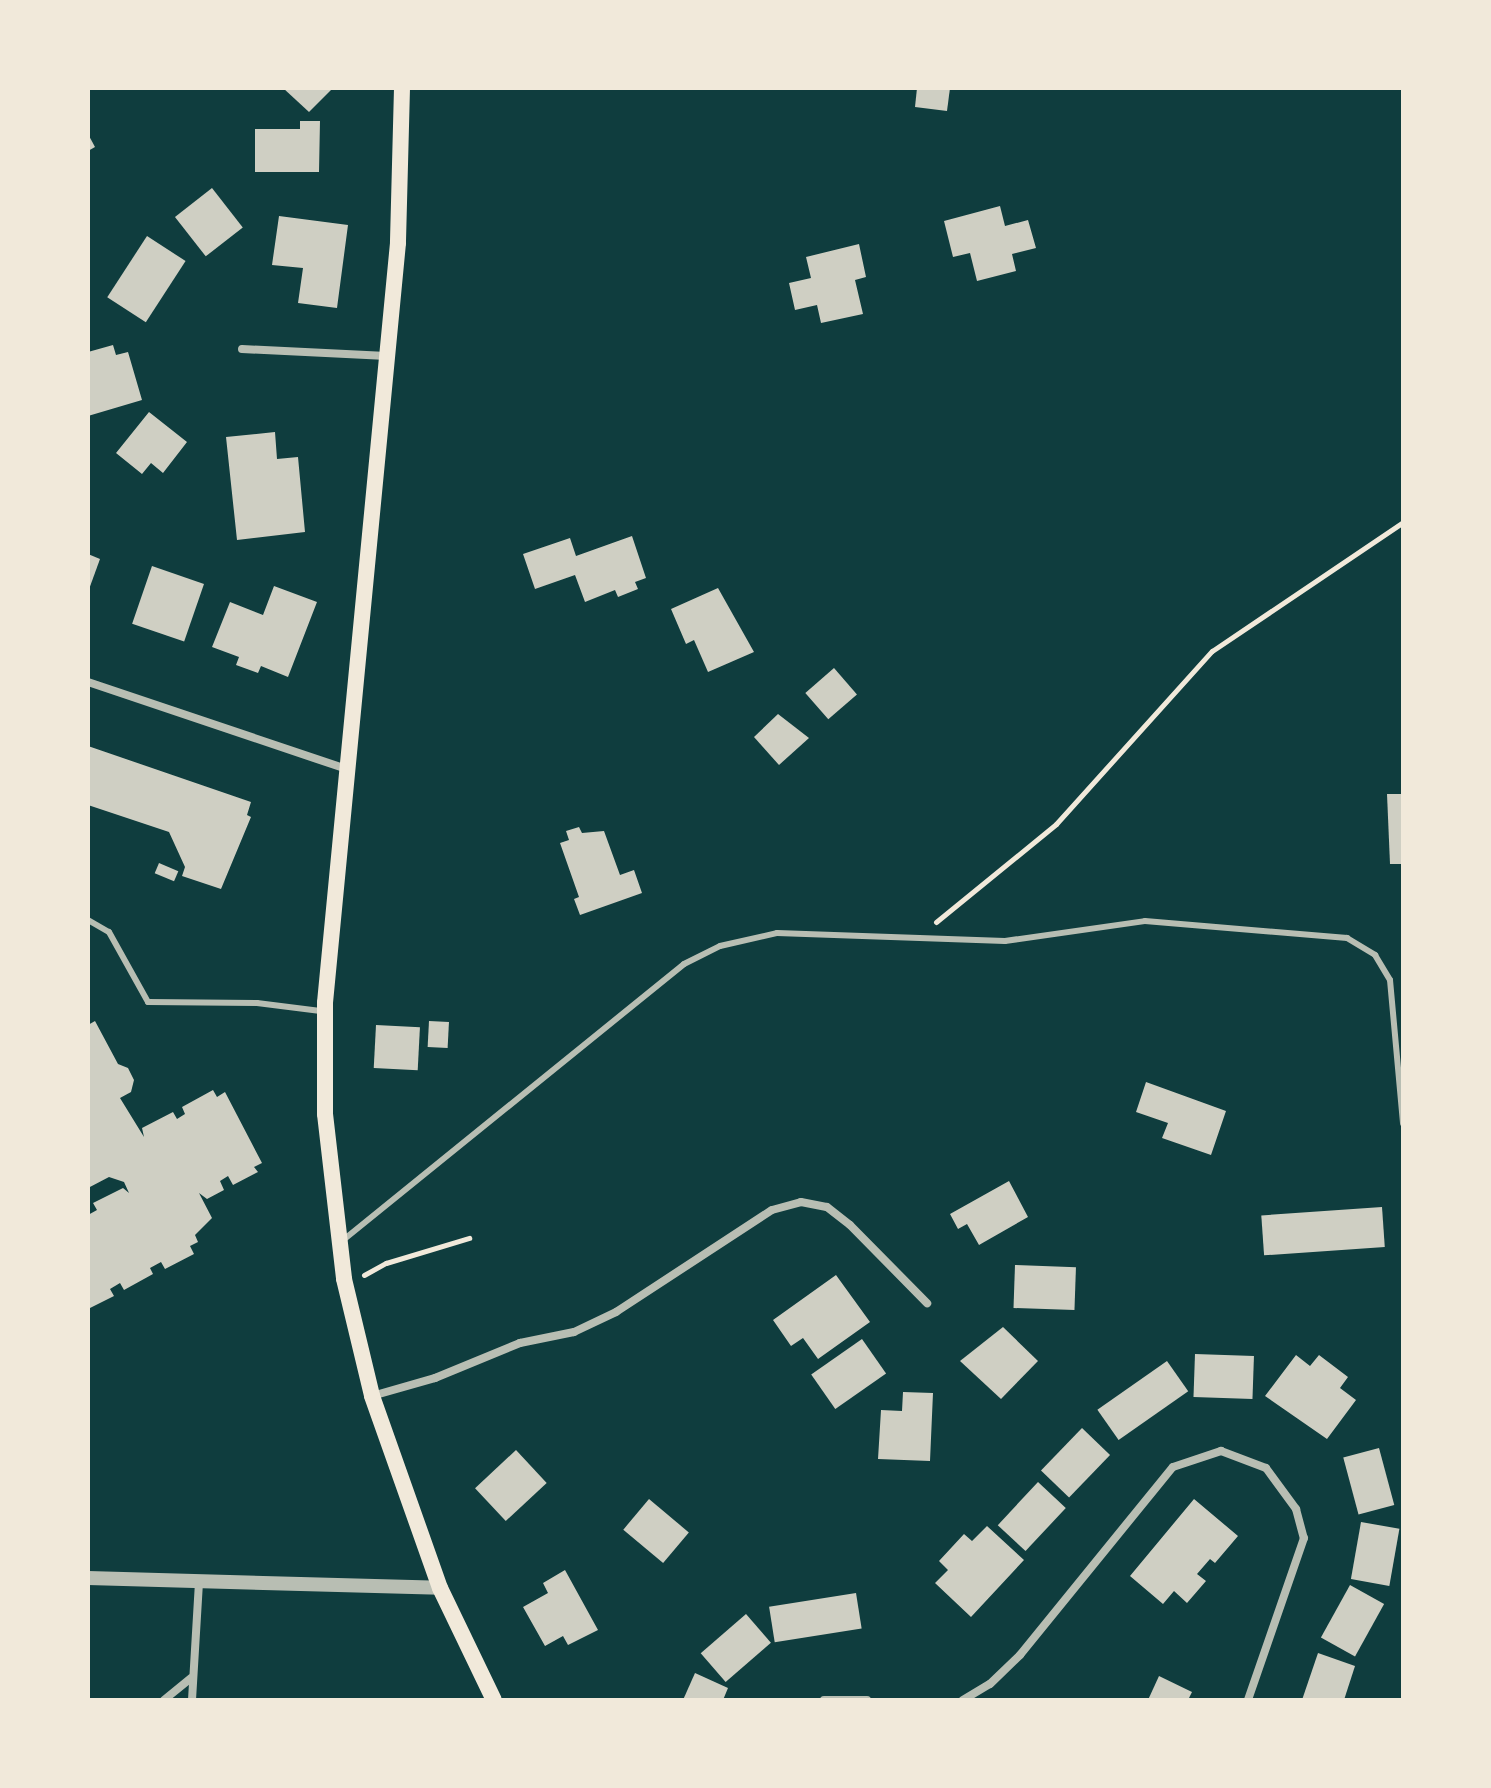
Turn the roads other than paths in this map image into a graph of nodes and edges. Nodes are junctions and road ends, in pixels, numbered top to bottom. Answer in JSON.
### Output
{"nodes":[{"id":1,"x":402,"y":88,"type":"edge"},
{"id":2,"x":242,"y":349,"type":"dead end"},
{"id":3,"x":387,"y":356,"type":"junction"},
{"id":4,"x":88,"y":682,"type":"edge"},
{"id":5,"x":347,"y":769,"type":"junction"},
{"id":6,"x":88,"y":920,"type":"edge"},
{"id":7,"x":325,"y":1011,"type":"junction"},
{"id":8,"x":1403,"y":1123,"type":"edge"},
{"id":9,"x":339,"y":1244,"type":"junction"},
{"id":10,"x":927,"y":1303,"type":"dead end"},
{"id":11,"x":372,"y":1396,"type":"junction"},
{"id":12,"x":88,"y":1578,"type":"edge"},
{"id":13,"x":199,"y":1581,"type":"junction"},
{"id":14,"x":440,"y":1588,"type":"junction"},
{"id":15,"x":191,"y":1678,"type":"junction"},
{"id":16,"x":164,"y":1700,"type":"edge"},
{"id":17,"x":192,"y":1700,"type":"edge"},
{"id":18,"x":494,"y":1700,"type":"edge"},
{"id":19,"x":824,"y":1700,"type":"edge"},
{"id":20,"x":867,"y":1700,"type":"edge"},
{"id":21,"x":963,"y":1700,"type":"edge"},
{"id":22,"x":1248,"y":1700,"type":"edge"}],
"edges":[{"from":1,"to":3,"type":"main road"},
{"from":2,"to":3,"type":"street"},
{"from":3,"to":5,"type":"main road"},
{"from":4,"to":5,"type":"street"},
{"from":5,"to":7,"type":"main road"},
{"from":6,"to":7,"type":"lane"},
{"from":7,"to":9,"type":"main road"},
{"from":8,"to":9,"type":"lane"},
{"from":9,"to":11,"type":"main road"},
{"from":10,"to":11,"type":"street"},
{"from":11,"to":14,"type":"main road"},
{"from":12,"to":13,"type":"street"},
{"from":13,"to":14,"type":"street"},
{"from":13,"to":15,"type":"street"},
{"from":14,"to":18,"type":"main road"},
{"from":15,"to":16,"type":"street"},
{"from":15,"to":17,"type":"street"},
{"from":19,"to":20,"type":"street"},
{"from":21,"to":22,"type":"street"}]}
